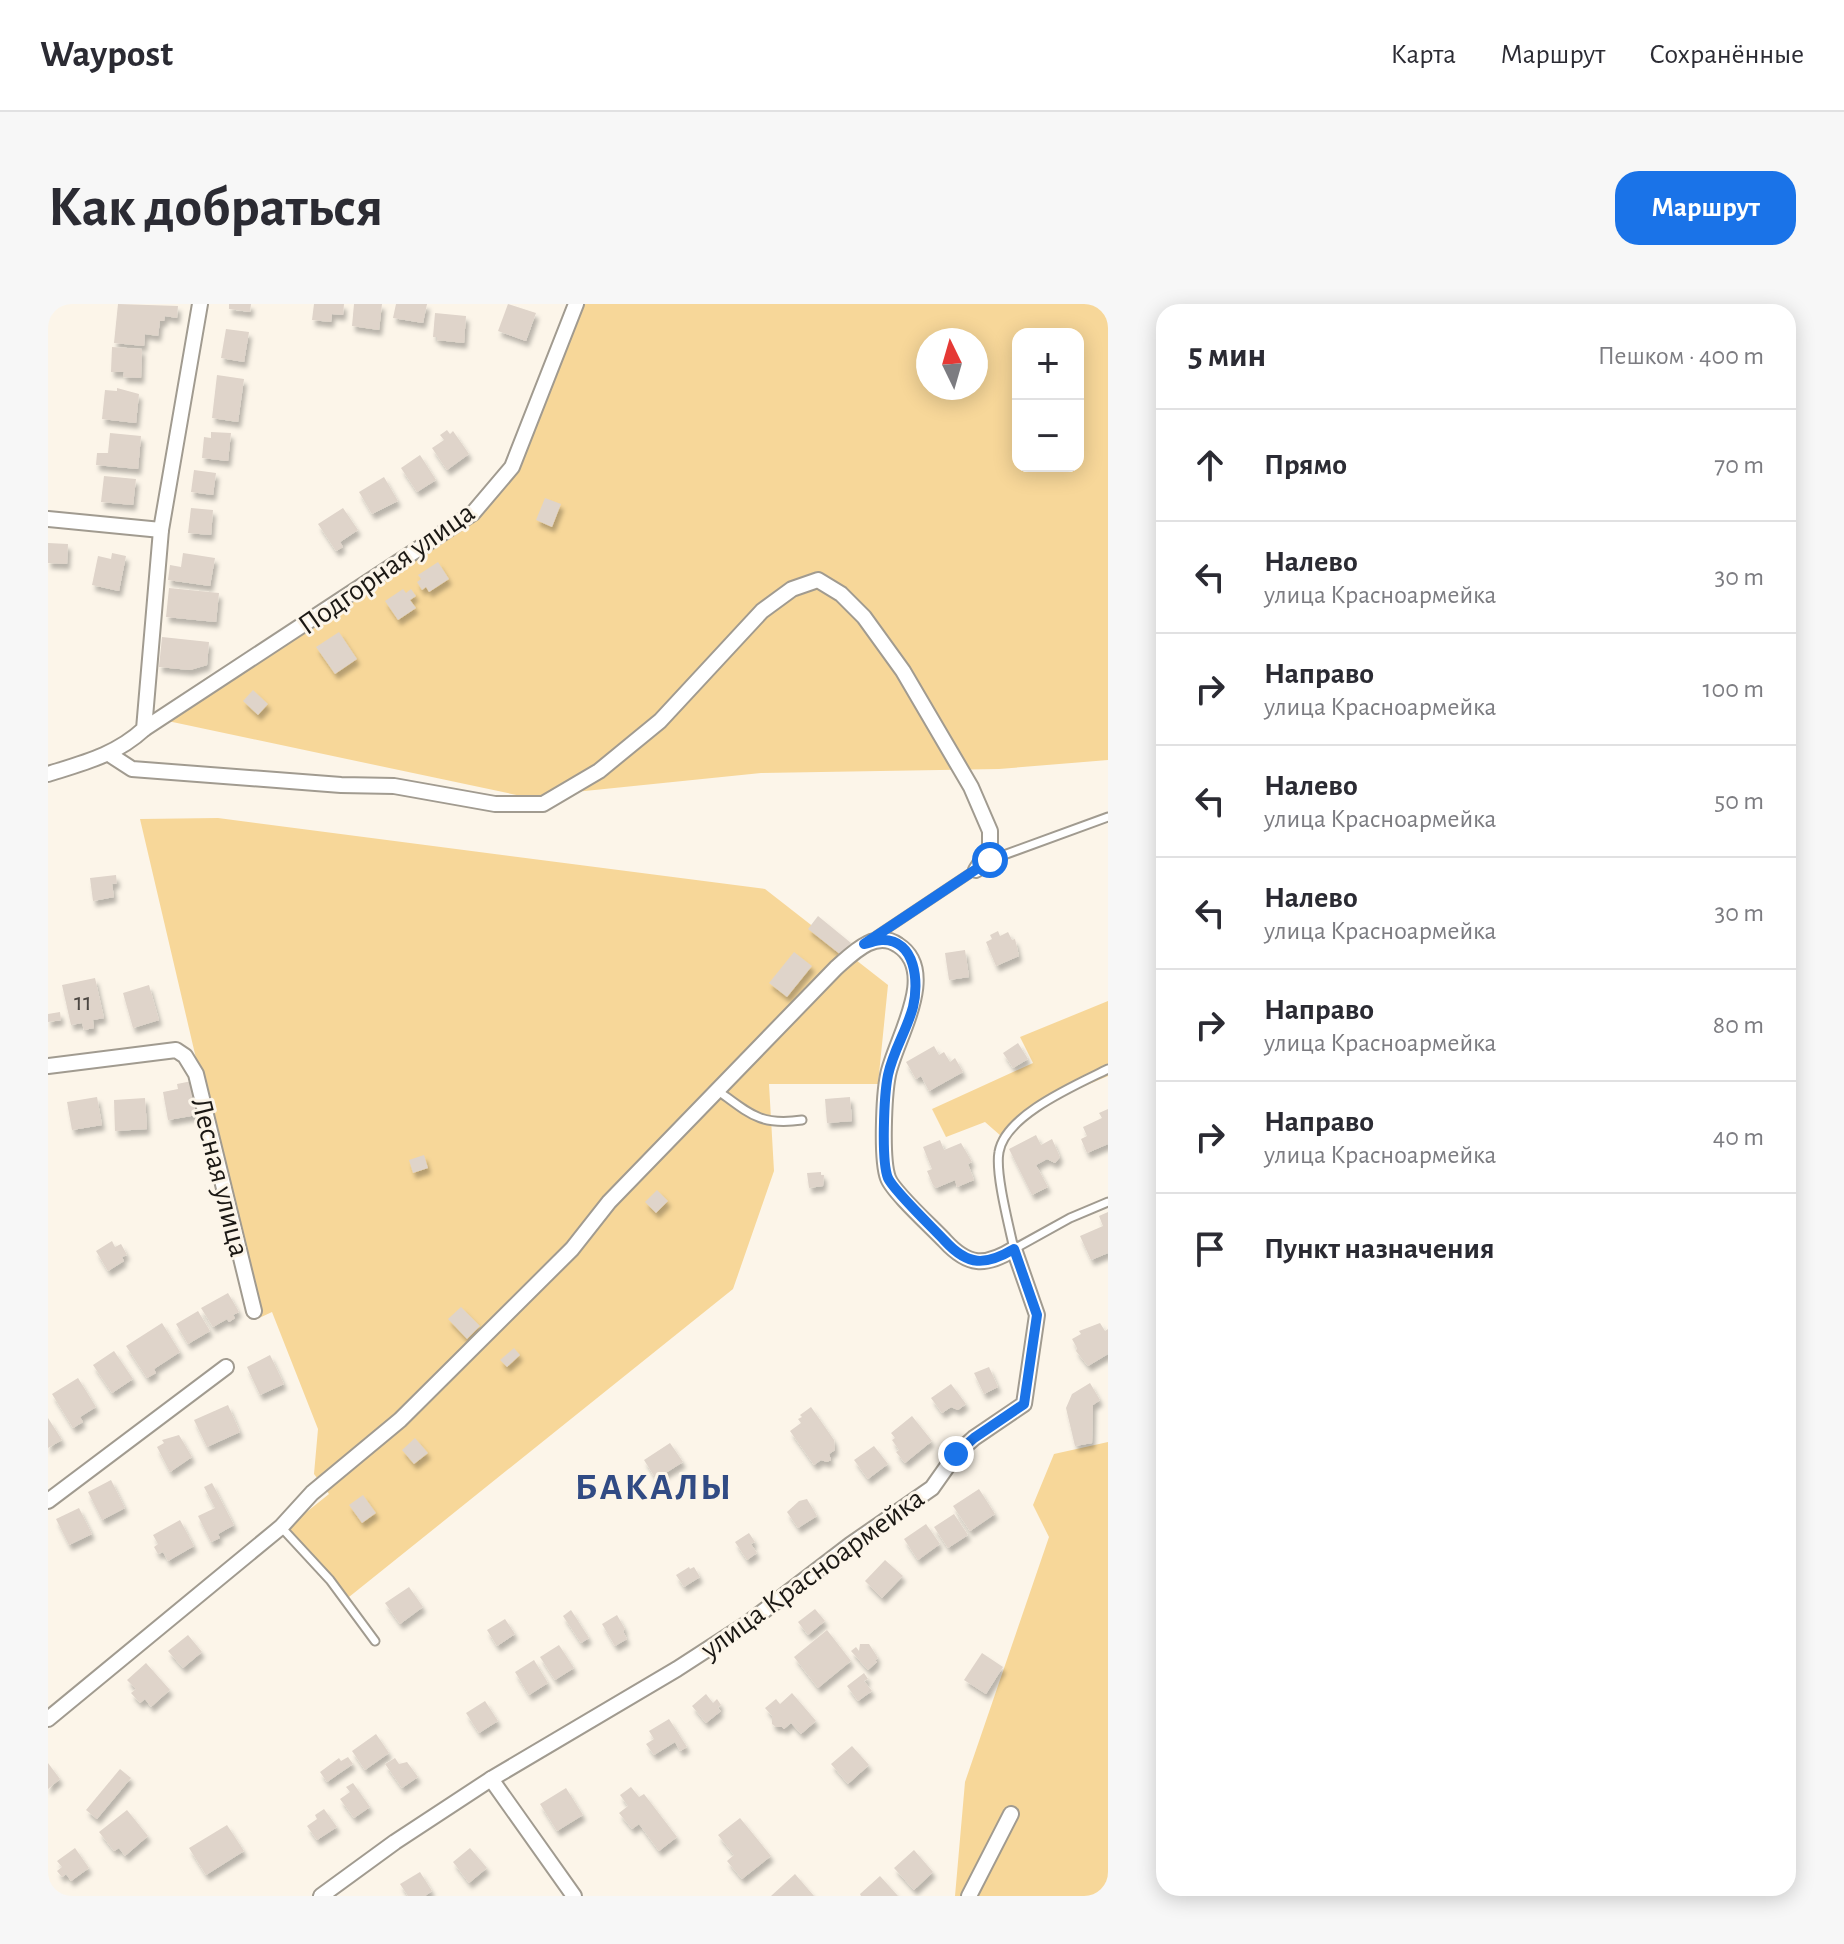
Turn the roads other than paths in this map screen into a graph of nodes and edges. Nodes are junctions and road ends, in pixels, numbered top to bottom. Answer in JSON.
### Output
{"nodes":[{"id":1,"x":200,"y":304,"type":"edge"},
{"id":2,"x":576,"y":304,"type":"edge"},
{"id":3,"x":48,"y":519,"type":"edge"},
{"id":4,"x":161,"y":530,"type":"junction"},
{"id":5,"x":144,"y":729,"type":"junction"},
{"id":6,"x":109,"y":754,"type":"junction"},
{"id":7,"x":48,"y":774,"type":"edge"},
{"id":8,"x":1108,"y":817,"type":"edge"},
{"id":9,"x":976,"y":870,"type":"junction"},
{"id":10,"x":864,"y":944,"type":"junction"},
{"id":11,"x":48,"y":1066,"type":"edge"},
{"id":12,"x":1108,"y":1069,"type":"edge"},
{"id":13,"x":717,"y":1090,"type":"junction"},
{"id":14,"x":802,"y":1120,"type":"dead end"},
{"id":15,"x":1108,"y":1202,"type":"edge"},
{"id":16,"x":1014,"y":1249,"type":"junction"},
{"id":17,"x":254,"y":1311,"type":"dead end"},
{"id":18,"x":226,"y":1367,"type":"dead end"},
{"id":19,"x":48,"y":1501,"type":"edge"},
{"id":20,"x":281,"y":1527,"type":"junction"},
{"id":21,"x":375,"y":1641,"type":"dead end"},
{"id":22,"x":48,"y":1719,"type":"edge"},
{"id":23,"x":491,"y":1779,"type":"junction"},
{"id":24,"x":1011,"y":1814,"type":"dead end"},
{"id":25,"x":321,"y":1896,"type":"edge"},
{"id":26,"x":574,"y":1896,"type":"edge"},
{"id":27,"x":969,"y":1896,"type":"edge"}],
"edges":[{"from":1,"to":4,"type":"street"},
{"from":2,"to":5,"type":"street","name":"Подгорная улица"},
{"from":3,"to":4,"type":"street"},
{"from":4,"to":5,"type":"street"},
{"from":5,"to":6,"type":"street","name":"Подгорная улица"},
{"from":6,"to":7,"type":"street"},
{"from":6,"to":9,"type":"street"},
{"from":8,"to":9,"type":"lane"},
{"from":9,"to":10,"type":"lane"},
{"from":10,"to":13,"type":"street"},
{"from":10,"to":16,"type":"street"},
{"from":11,"to":17,"type":"street","name":"Лесная улица"},
{"from":12,"to":16,"type":"lane"},
{"from":13,"to":14,"type":"lane"},
{"from":13,"to":20,"type":"street"},
{"from":15,"to":16,"type":"lane"},
{"from":16,"to":23,"type":"street","name":"улица Красноармейка"},
{"from":18,"to":19,"type":"street"},
{"from":20,"to":21,"type":"lane"},
{"from":20,"to":22,"type":"street"},
{"from":23,"to":25,"type":"street","name":"улица Красноармейка"},
{"from":23,"to":26,"type":"street"},
{"from":24,"to":27,"type":"street"}]}
